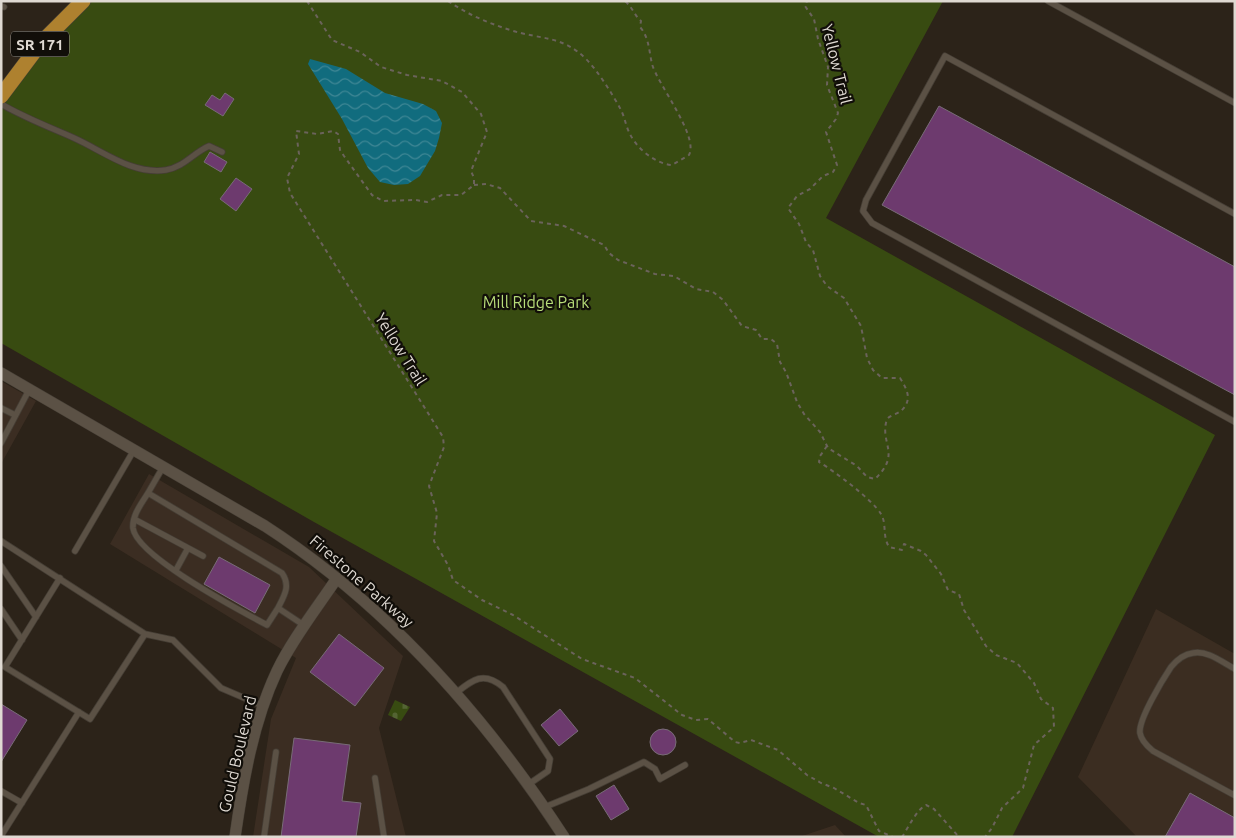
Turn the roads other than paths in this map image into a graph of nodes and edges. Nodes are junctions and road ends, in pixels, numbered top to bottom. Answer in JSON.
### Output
{"nodes":[{"id":1,"x":83,"y":1,"type":"edge"},
{"id":2,"x":1048,"y":1,"type":"edge"},
{"id":3,"x":2,"y":96,"type":"edge"},
{"id":4,"x":1235,"y":103,"type":"edge"},
{"id":5,"x":222,"y":152,"type":"dead end"},
{"id":6,"x":1235,"y":214,"type":"edge"},
{"id":7,"x":1,"y":373,"type":"edge"},
{"id":8,"x":29,"y":390,"type":"junction"},
{"id":9,"x":1,"y":408,"type":"edge"},
{"id":10,"x":15,"y":415,"type":"junction"},
{"id":11,"x":1235,"y":422,"type":"edge"},
{"id":12,"x":1,"y":443,"type":"edge"},
{"id":13,"x":134,"y":450,"type":"junction"},
{"id":14,"x":163,"y":467,"type":"junction"},
{"id":15,"x":148,"y":493,"type":"junction"},
{"id":16,"x":134,"y":519,"type":"junction"},
{"id":17,"x":1,"y":542,"type":"edge"},
{"id":18,"x":188,"y":548,"type":"junction"},
{"id":19,"x":75,"y":551,"type":"dead end"},
{"id":20,"x":203,"y":556,"type":"dead end"},
{"id":21,"x":1,"y":566,"type":"edge"},
{"id":22,"x":176,"y":570,"type":"junction"},
{"id":23,"x":60,"y":578,"type":"junction"},
{"id":24,"x":337,"y":578,"type":"junction"},
{"id":25,"x":278,"y":608,"type":"junction"},
{"id":26,"x":1,"y":609,"type":"edge"},
{"id":27,"x":36,"y":617,"type":"junction"},
{"id":28,"x":305,"y":626,"type":"junction"},
{"id":29,"x":146,"y":634,"type":"junction"},
{"id":30,"x":22,"y":640,"type":"junction"},
{"id":31,"x":1235,"y":669,"type":"edge"},
{"id":32,"x":456,"y":693,"type":"junction"},
{"id":33,"x":263,"y":706,"type":"junction"},
{"id":34,"x":79,"y":712,"type":"junction"},
{"id":35,"x":276,"y":752,"type":"dead end"},
{"id":36,"x":685,"y":765,"type":"dead end"},
{"id":37,"x":375,"y":778,"type":"dead end"},
{"id":38,"x":529,"y":784,"type":"junction"},
{"id":39,"x":1,"y":791,"type":"edge"},
{"id":40,"x":1235,"y":793,"type":"edge"},
{"id":41,"x":22,"y":803,"type":"junction"},
{"id":42,"x":545,"y":807,"type":"junction"},
{"id":43,"x":1,"y":836,"type":"edge"},
{"id":44,"x":235,"y":837,"type":"edge"},
{"id":45,"x":264,"y":837,"type":"edge"},
{"id":46,"x":384,"y":837,"type":"edge"},
{"id":47,"x":564,"y":837,"type":"edge"}],
"edges":[{"from":1,"to":3,"type":"main road","number":"SR 171"},
{"from":2,"to":4,"type":"lane"},
{"from":3,"to":5,"type":"lane"},
{"from":6,"to":11,"type":"lane"},
{"from":7,"to":8,"type":"street","name":"Firestone Parkway"},
{"from":8,"to":10,"type":"lane"},
{"from":8,"to":13,"type":"street","name":"Firestone Parkway"},
{"from":9,"to":10,"type":"lane"},
{"from":10,"to":12,"type":"lane"},
{"from":13,"to":14,"type":"street","name":"Firestone Parkway"},
{"from":13,"to":19,"type":"lane"},
{"from":14,"to":15,"type":"lane"},
{"from":14,"to":24,"type":"street","name":"Firestone Parkway"},
{"from":15,"to":16,"type":"lane"},
{"from":15,"to":25,"type":"lane"},
{"from":16,"to":18,"type":"lane"},
{"from":16,"to":22,"type":"lane"},
{"from":17,"to":23,"type":"lane"},
{"from":18,"to":20,"type":"lane"},
{"from":18,"to":22,"type":"lane"},
{"from":21,"to":27,"type":"lane"},
{"from":22,"to":25,"type":"lane"},
{"from":23,"to":27,"type":"lane"},
{"from":23,"to":29,"type":"lane"},
{"from":24,"to":28,"type":"street","name":"Gould Boulevard"},
{"from":24,"to":32,"type":"street","name":"Firestone Parkway"},
{"from":25,"to":28,"type":"lane"},
{"from":26,"to":30,"type":"lane"},
{"from":27,"to":30,"type":"lane"},
{"from":28,"to":33,"type":"street","name":"Gould Boulevard"},
{"from":29,"to":33,"type":"lane"},
{"from":29,"to":34,"type":"lane"},
{"from":30,"to":34,"type":"lane"},
{"from":31,"to":40,"type":"lane"},
{"from":32,"to":38,"type":"street","name":"Firestone Parkway"},
{"from":32,"to":38,"type":"lane"},
{"from":33,"to":44,"type":"street","name":"Gould Boulevard"},
{"from":34,"to":41,"type":"lane"},
{"from":35,"to":45,"type":"lane"},
{"from":36,"to":42,"type":"lane"},
{"from":37,"to":46,"type":"lane"},
{"from":38,"to":42,"type":"street","name":"Firestone Parkway"},
{"from":39,"to":41,"type":"lane"},
{"from":41,"to":43,"type":"lane"},
{"from":42,"to":47,"type":"street","name":"Firestone Parkway"}]}
